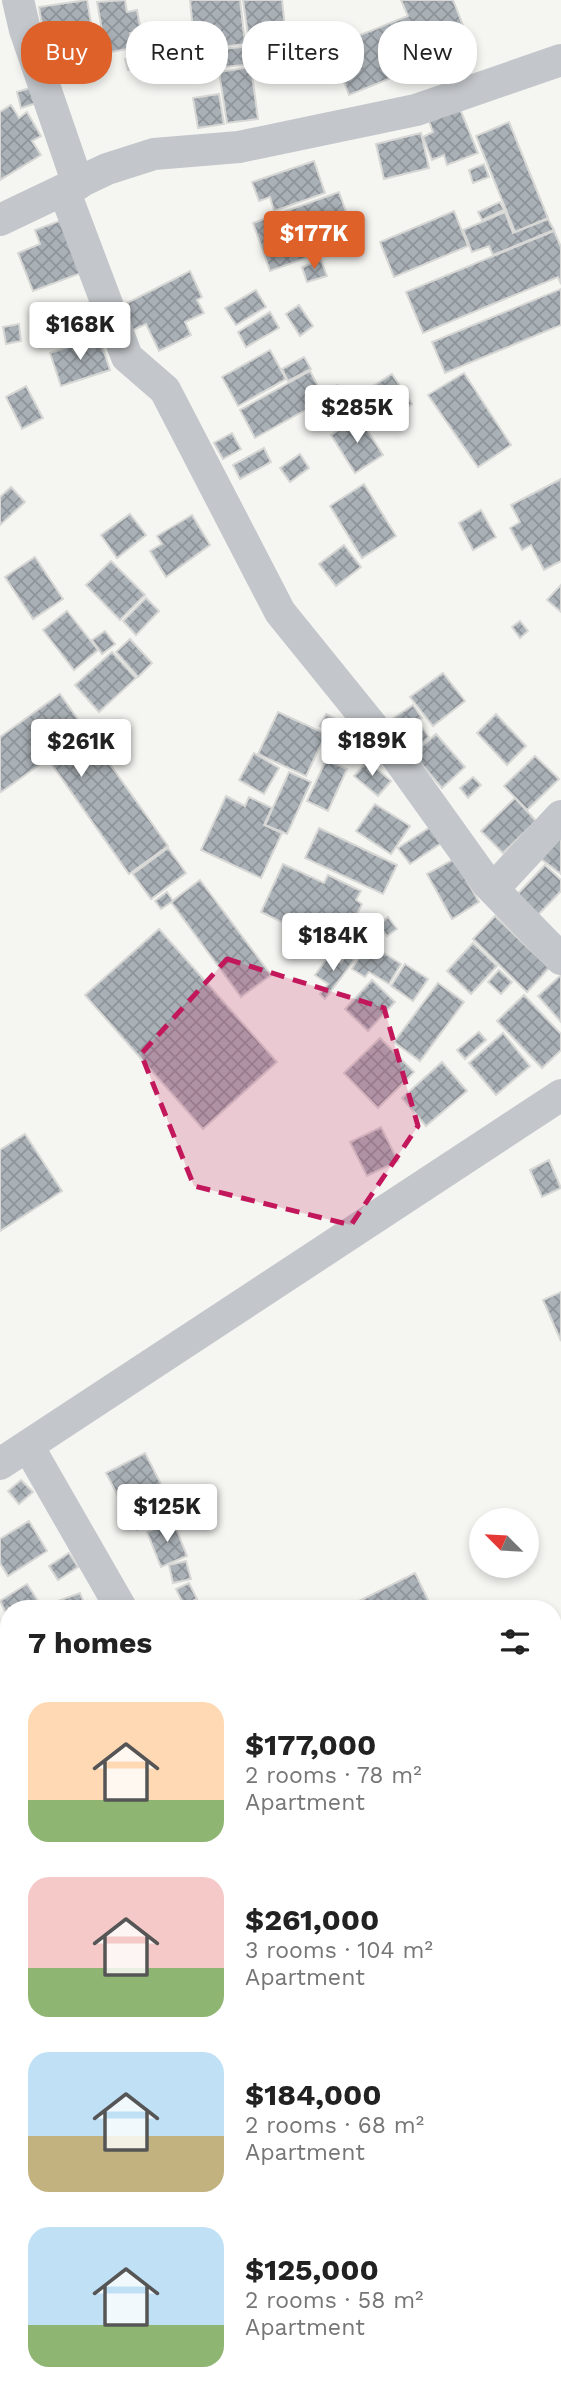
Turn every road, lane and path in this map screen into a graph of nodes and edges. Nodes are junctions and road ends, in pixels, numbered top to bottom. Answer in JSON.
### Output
{"nodes":[{"id":1,"x":18,"y":0,"type":"edge"},
{"id":2,"x":561,"y":60,"type":"edge"},
{"id":3,"x":71,"y":187,"type":"junction"},
{"id":4,"x":0,"y":220,"type":"edge"},
{"id":5,"x":561,"y":816,"type":"edge"},
{"id":6,"x":494,"y":888,"type":"junction"},
{"id":7,"x":561,"y":959,"type":"edge"},
{"id":8,"x":561,"y":1095,"type":"edge"},
{"id":9,"x":29,"y":1446,"type":"junction"},
{"id":10,"x":0,"y":1464,"type":"edge"},
{"id":11,"x":116,"y":1600,"type":"edge"}],
"edges":[{"from":1,"to":3,"type":"street"},
{"from":2,"to":3,"type":"street"},
{"from":3,"to":4,"type":"street"},
{"from":3,"to":6,"type":"street"},
{"from":5,"to":6,"type":"street"},
{"from":6,"to":7,"type":"street"},
{"from":8,"to":9,"type":"street"},
{"from":9,"to":10,"type":"street"},
{"from":9,"to":11,"type":"street"}]}
